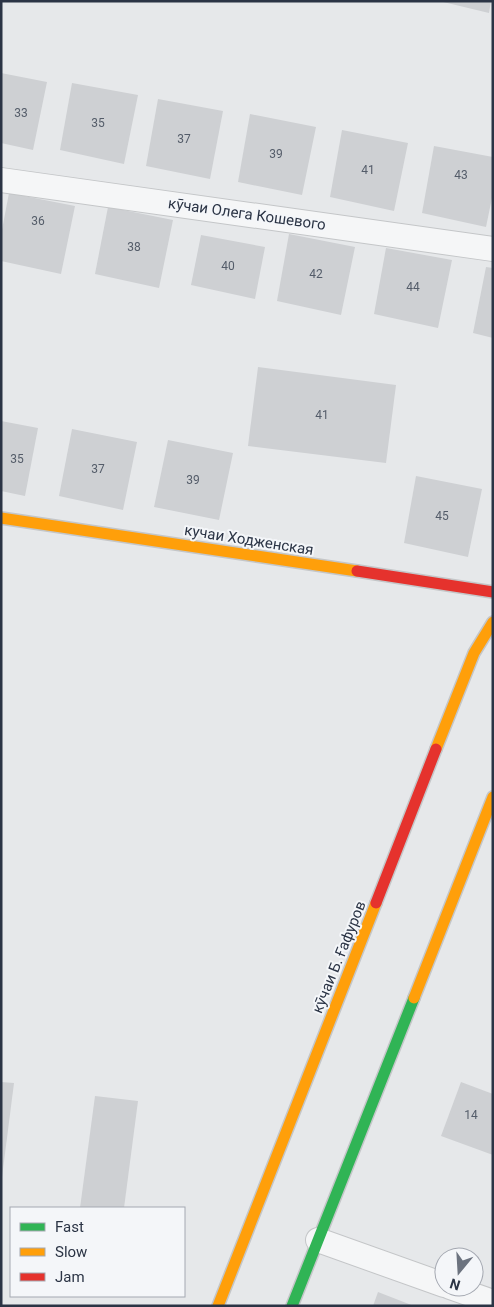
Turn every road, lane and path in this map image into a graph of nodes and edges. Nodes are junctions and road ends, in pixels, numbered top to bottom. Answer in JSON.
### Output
{"nodes":[{"id":1,"x":1,"y":180,"type":"edge"},
{"id":2,"x":493,"y":249,"type":"edge"},
{"id":3,"x":1,"y":518,"type":"edge"},
{"id":4,"x":493,"y":592,"type":"edge"},
{"id":5,"x":493,"y":622,"type":"edge"},
{"id":6,"x":493,"y":797,"type":"edge"},
{"id":7,"x":318,"y":1240,"type":"junction"},
{"id":8,"x":434,"y":1281,"type":"edge"},
{"id":9,"x":479,"y":1297,"type":"edge"},
{"id":10,"x":493,"y":1302,"type":"edge"},
{"id":11,"x":218,"y":1306,"type":"edge"},
{"id":12,"x":292,"y":1306,"type":"edge"}],
"edges":[{"from":1,"to":2,"type":"street","name":"кӯчаи Олега Кошевого"},
{"from":3,"to":4,"type":"main road","name":"кучаи Ходженская"},
{"from":5,"to":11,"type":"main road","name":"кӯчаи Б. Ғафуров"},
{"from":6,"to":7,"type":"main road"},
{"from":7,"to":8,"type":"street"},
{"from":7,"to":12,"type":"main road"},
{"from":9,"to":10,"type":"street"}]}
